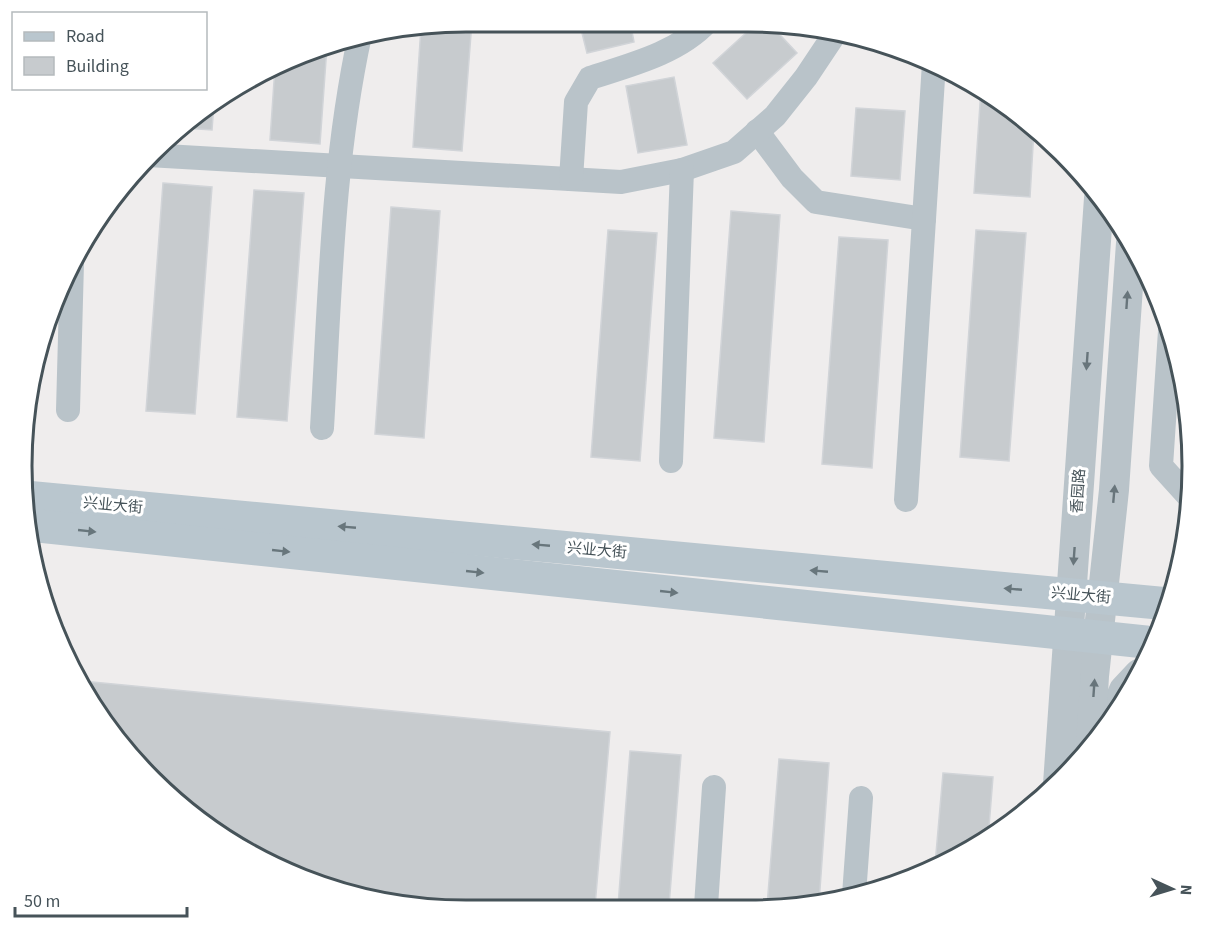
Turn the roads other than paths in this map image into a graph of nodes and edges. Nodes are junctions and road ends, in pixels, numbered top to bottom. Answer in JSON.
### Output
{"nodes":[{"id":1,"x":696,"y":32,"type":"edge"},
{"id":2,"x":831,"y":40,"type":"edge"},
{"id":3,"x":358,"y":45,"type":"edge"},
{"id":4,"x":933,"y":73,"type":"edge"},
{"id":5,"x":758,"y":131,"type":"junction"},
{"id":6,"x":162,"y":156,"type":"edge"},
{"id":7,"x":338,"y":166,"type":"junction"},
{"id":8,"x":682,"y":170,"type":"junction"},
{"id":9,"x":571,"y":179,"type":"junction"},
{"id":10,"x":1098,"y":209,"type":"edge"},
{"id":11,"x":924,"y":219,"type":"junction"},
{"id":12,"x":1130,"y":259,"type":"edge"},
{"id":13,"x":71,"y":284,"type":"edge"},
{"id":14,"x":1168,"y":355,"type":"edge"},
{"id":15,"x":68,"y":410,"type":"dead end"},
{"id":16,"x":322,"y":428,"type":"dead end"},
{"id":17,"x":671,"y":461,"type":"dead end"},
{"id":18,"x":1182,"y":489,"type":"edge"},
{"id":19,"x":32,"y":498,"type":"edge"},
{"id":20,"x":906,"y":500,"type":"dead end"},
{"id":21,"x":36,"y":526,"type":"edge"},
{"id":22,"x":1071,"y":594,"type":"junction"},
{"id":23,"x":1103,"y":598,"type":"junction"},
{"id":24,"x":1160,"y":603,"type":"edge"},
{"id":25,"x":1083,"y":636,"type":"junction"},
{"id":26,"x":1145,"y":642,"type":"edge"},
{"id":27,"x":1089,"y":735,"type":"edge"},
{"id":28,"x":1061,"y":766,"type":"edge"},
{"id":29,"x":714,"y":787,"type":"dead end"},
{"id":30,"x":861,"y":798,"type":"dead end"},
{"id":31,"x":855,"y":886,"type":"edge"},
{"id":32,"x":706,"y":900,"type":"edge"}],
"edges":[{"from":1,"to":9,"type":"street"},
{"from":2,"to":5,"type":"street"},
{"from":3,"to":7,"type":"street"},
{"from":4,"to":11,"type":"street"},
{"from":5,"to":8,"type":"street"},
{"from":5,"to":11,"type":"street"},
{"from":6,"to":7,"type":"street"},
{"from":7,"to":9,"type":"street"},
{"from":7,"to":16,"type":"street"},
{"from":8,"to":9,"type":"street"},
{"from":8,"to":17,"type":"street"},
{"from":10,"to":22,"type":"street","name":"香园路","one_way":true},
{"from":11,"to":20,"type":"street"},
{"from":23,"to":12,"type":"street","name":"香园路","one_way":true},
{"from":13,"to":15,"type":"street"},
{"from":14,"to":18,"type":"street"},
{"from":22,"to":19,"type":"main road","name":"兴业大街","one_way":true},
{"from":21,"to":25,"type":"main road","name":"兴业大街","one_way":true},
{"from":22,"to":23,"type":"main road","name":"兴业大街"},
{"from":22,"to":25,"type":"street","name":"香园路"},
{"from":23,"to":24,"type":"main road","name":"兴业大街"},
{"from":23,"to":25,"type":"street","name":"香园路"},
{"from":25,"to":26,"type":"main road","name":"兴业大街"},
{"from":27,"to":25,"type":"street","name":"香园路","one_way":true},
{"from":25,"to":28,"type":"street","name":"香园路"},
{"from":29,"to":32,"type":"street"},
{"from":30,"to":31,"type":"street"}]}
